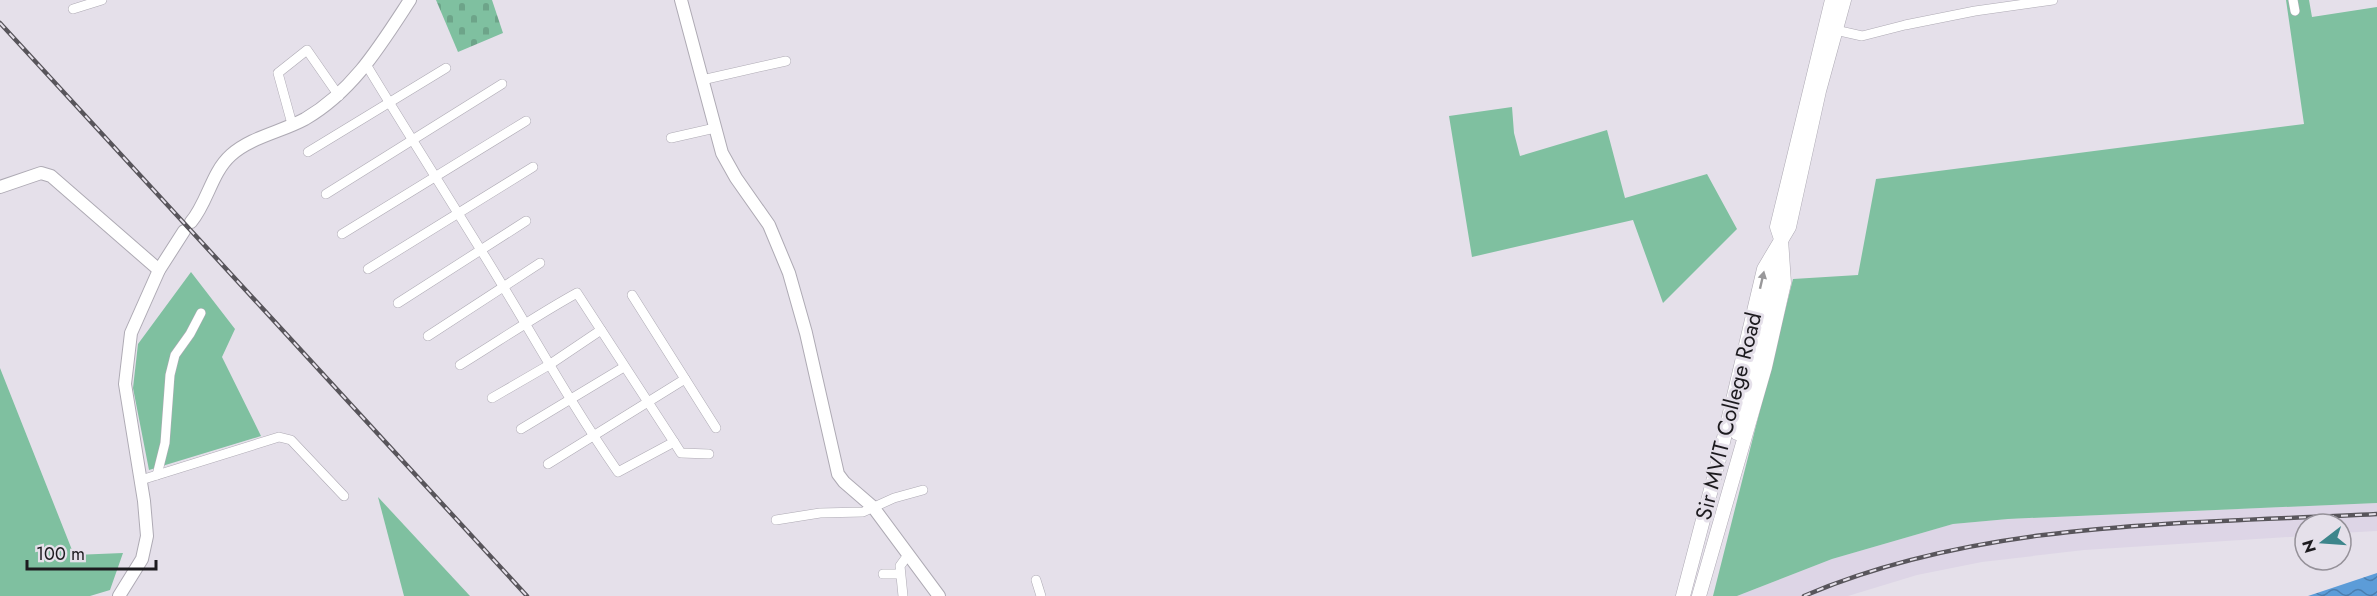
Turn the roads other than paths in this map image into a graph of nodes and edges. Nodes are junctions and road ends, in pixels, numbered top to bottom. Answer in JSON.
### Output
{"nodes":[{"id":1,"x":102,"y":0,"type":"edge"},
{"id":2,"x":410,"y":0,"type":"edge"},
{"id":3,"x":681,"y":0,"type":"edge"},
{"id":4,"x":1832,"y":0,"type":"edge"},
{"id":5,"x":1844,"y":0,"type":"edge"},
{"id":6,"x":2053,"y":0,"type":"edge"},
{"id":7,"x":2293,"y":0,"type":"edge"},
{"id":8,"x":73,"y":9,"type":"dead end"},
{"id":9,"x":2295,"y":11,"type":"dead end"},
{"id":10,"x":1831,"y":29,"type":"junction"},
{"id":11,"x":786,"y":62,"type":"dead end"},
{"id":12,"x":367,"y":66,"type":"junction"},
{"id":13,"x":446,"y":68,"type":"dead end"},
{"id":14,"x":702,"y":80,"type":"junction"},
{"id":15,"x":502,"y":84,"type":"dead end"},
{"id":16,"x":339,"y":96,"type":"junction"},
{"id":17,"x":388,"y":101,"type":"junction"},
{"id":18,"x":526,"y":121,"type":"dead end"},
{"id":19,"x":292,"y":124,"type":"junction"},
{"id":20,"x":715,"y":128,"type":"junction"},
{"id":21,"x":671,"y":138,"type":"dead end"},
{"id":22,"x":412,"y":141,"type":"junction"},
{"id":23,"x":308,"y":152,"type":"dead end"},
{"id":24,"x":533,"y":167,"type":"dead end"},
{"id":25,"x":435,"y":177,"type":"junction"},
{"id":26,"x":0,"y":187,"type":"edge"},
{"id":27,"x":326,"y":194,"type":"dead end"},
{"id":28,"x":458,"y":213,"type":"junction"},
{"id":29,"x":526,"y":221,"type":"dead end"},
{"id":30,"x":342,"y":234,"type":"dead end"},
{"id":31,"x":1781,"y":239,"type":"junction"},
{"id":32,"x":480,"y":249,"type":"junction"},
{"id":33,"x":540,"y":263,"type":"dead end"},
{"id":34,"x":368,"y":269,"type":"dead end"},
{"id":35,"x":159,"y":270,"type":"junction"},
{"id":36,"x":504,"y":289,"type":"junction"},
{"id":37,"x":632,"y":295,"type":"dead end"},
{"id":38,"x":398,"y":303,"type":"dead end"},
{"id":39,"x":201,"y":313,"type":"dead end"},
{"id":40,"x":524,"y":325,"type":"junction"},
{"id":41,"x":601,"y":330,"type":"junction"},
{"id":42,"x":428,"y":336,"type":"dead end"},
{"id":43,"x":460,"y":365,"type":"dead end"},
{"id":44,"x":549,"y":365,"type":"junction"},
{"id":45,"x":624,"y":366,"type":"junction"},
{"id":46,"x":685,"y":379,"type":"junction"},
{"id":47,"x":492,"y":398,"type":"dead end"},
{"id":48,"x":571,"y":400,"type":"junction"},
{"id":49,"x":649,"y":403,"type":"junction"},
{"id":50,"x":717,"y":428,"type":"dead end"},
{"id":51,"x":521,"y":429,"type":"dead end"},
{"id":52,"x":593,"y":436,"type":"junction"},
{"id":53,"x":674,"y":442,"type":"junction"},
{"id":54,"x":708,"y":454,"type":"dead end"},
{"id":55,"x":1725,"y":461,"type":"junction"},
{"id":56,"x":548,"y":464,"type":"dead end"},
{"id":57,"x":157,"y":475,"type":"junction"},
{"id":58,"x":141,"y":480,"type":"junction"},
{"id":59,"x":923,"y":490,"type":"dead end"},
{"id":60,"x":344,"y":496,"type":"dead end"},
{"id":61,"x":873,"y":507,"type":"junction"},
{"id":62,"x":776,"y":520,"type":"dead end"},
{"id":63,"x":908,"y":555,"type":"junction"},
{"id":64,"x":883,"y":574,"type":"dead end"},
{"id":65,"x":899,"y":574,"type":"junction"},
{"id":66,"x":1036,"y":580,"type":"dead end"},
{"id":67,"x":119,"y":596,"type":"edge"},
{"id":68,"x":903,"y":596,"type":"edge"},
{"id":69,"x":939,"y":596,"type":"edge"},
{"id":70,"x":1041,"y":596,"type":"edge"},
{"id":71,"x":1683,"y":596,"type":"edge"},
{"id":72,"x":1697,"y":596,"type":"edge"}],
"edges":[{"from":1,"to":8,"type":"street"},
{"from":2,"to":12,"type":"street"},
{"from":3,"to":14,"type":"street"},
{"from":4,"to":10,"type":"main road","name":"Sir MVIT College Road"},
{"from":5,"to":10,"type":"main road","name":"Sir MVIT College Road"},
{"from":6,"to":10,"type":"street"},
{"from":7,"to":9,"type":"street"},
{"from":10,"to":31,"type":"main road","name":"Sir MVIT College Road"},
{"from":11,"to":14,"type":"street"},
{"from":12,"to":16,"type":"street"},
{"from":12,"to":17,"type":"street"},
{"from":13,"to":17,"type":"street"},
{"from":14,"to":20,"type":"street"},
{"from":15,"to":22,"type":"street"},
{"from":16,"to":19,"type":"street"},
{"from":16,"to":19,"type":"street"},
{"from":17,"to":22,"type":"street"},
{"from":17,"to":23,"type":"street"},
{"from":18,"to":25,"type":"street"},
{"from":19,"to":35,"type":"street"},
{"from":20,"to":21,"type":"street"},
{"from":20,"to":61,"type":"street"},
{"from":22,"to":25,"type":"street"},
{"from":22,"to":27,"type":"street"},
{"from":24,"to":28,"type":"street"},
{"from":25,"to":28,"type":"street"},
{"from":25,"to":30,"type":"street"},
{"from":26,"to":35,"type":"street"},
{"from":28,"to":32,"type":"street"},
{"from":28,"to":34,"type":"street"},
{"from":29,"to":32,"type":"street"},
{"from":31,"to":55,"type":"main road","name":"Sir MVIT College Road"},
{"from":31,"to":72,"type":"main road","name":"Sir MVIT College Road"},
{"from":32,"to":36,"type":"street"},
{"from":32,"to":38,"type":"street"},
{"from":33,"to":36,"type":"street"},
{"from":35,"to":58,"type":"street"},
{"from":36,"to":40,"type":"street"},
{"from":36,"to":42,"type":"street"},
{"from":37,"to":46,"type":"street"},
{"from":39,"to":57,"type":"street"},
{"from":40,"to":41,"type":"street"},
{"from":40,"to":43,"type":"street"},
{"from":40,"to":44,"type":"street"},
{"from":41,"to":44,"type":"street"},
{"from":41,"to":45,"type":"street"},
{"from":44,"to":47,"type":"street"},
{"from":44,"to":48,"type":"street"},
{"from":45,"to":48,"type":"street"},
{"from":45,"to":49,"type":"street"},
{"from":46,"to":49,"type":"street"},
{"from":46,"to":50,"type":"street"},
{"from":48,"to":51,"type":"street"},
{"from":48,"to":52,"type":"street"},
{"from":49,"to":52,"type":"street"},
{"from":49,"to":53,"type":"street"},
{"from":52,"to":53,"type":"street"},
{"from":52,"to":56,"type":"street"},
{"from":53,"to":54,"type":"street"},
{"from":55,"to":71,"type":"main road","name":"Sir MVIT College Road"},
{"from":55,"to":72,"type":"main road","name":"Sir MVIT College Road"},
{"from":57,"to":58,"type":"street"},
{"from":57,"to":60,"type":"street"},
{"from":58,"to":67,"type":"street"},
{"from":59,"to":61,"type":"street"},
{"from":61,"to":62,"type":"street"},
{"from":61,"to":63,"type":"street"},
{"from":63,"to":65,"type":"street"},
{"from":63,"to":69,"type":"street"},
{"from":64,"to":65,"type":"street"},
{"from":65,"to":68,"type":"street"},
{"from":66,"to":70,"type":"street"}]}
